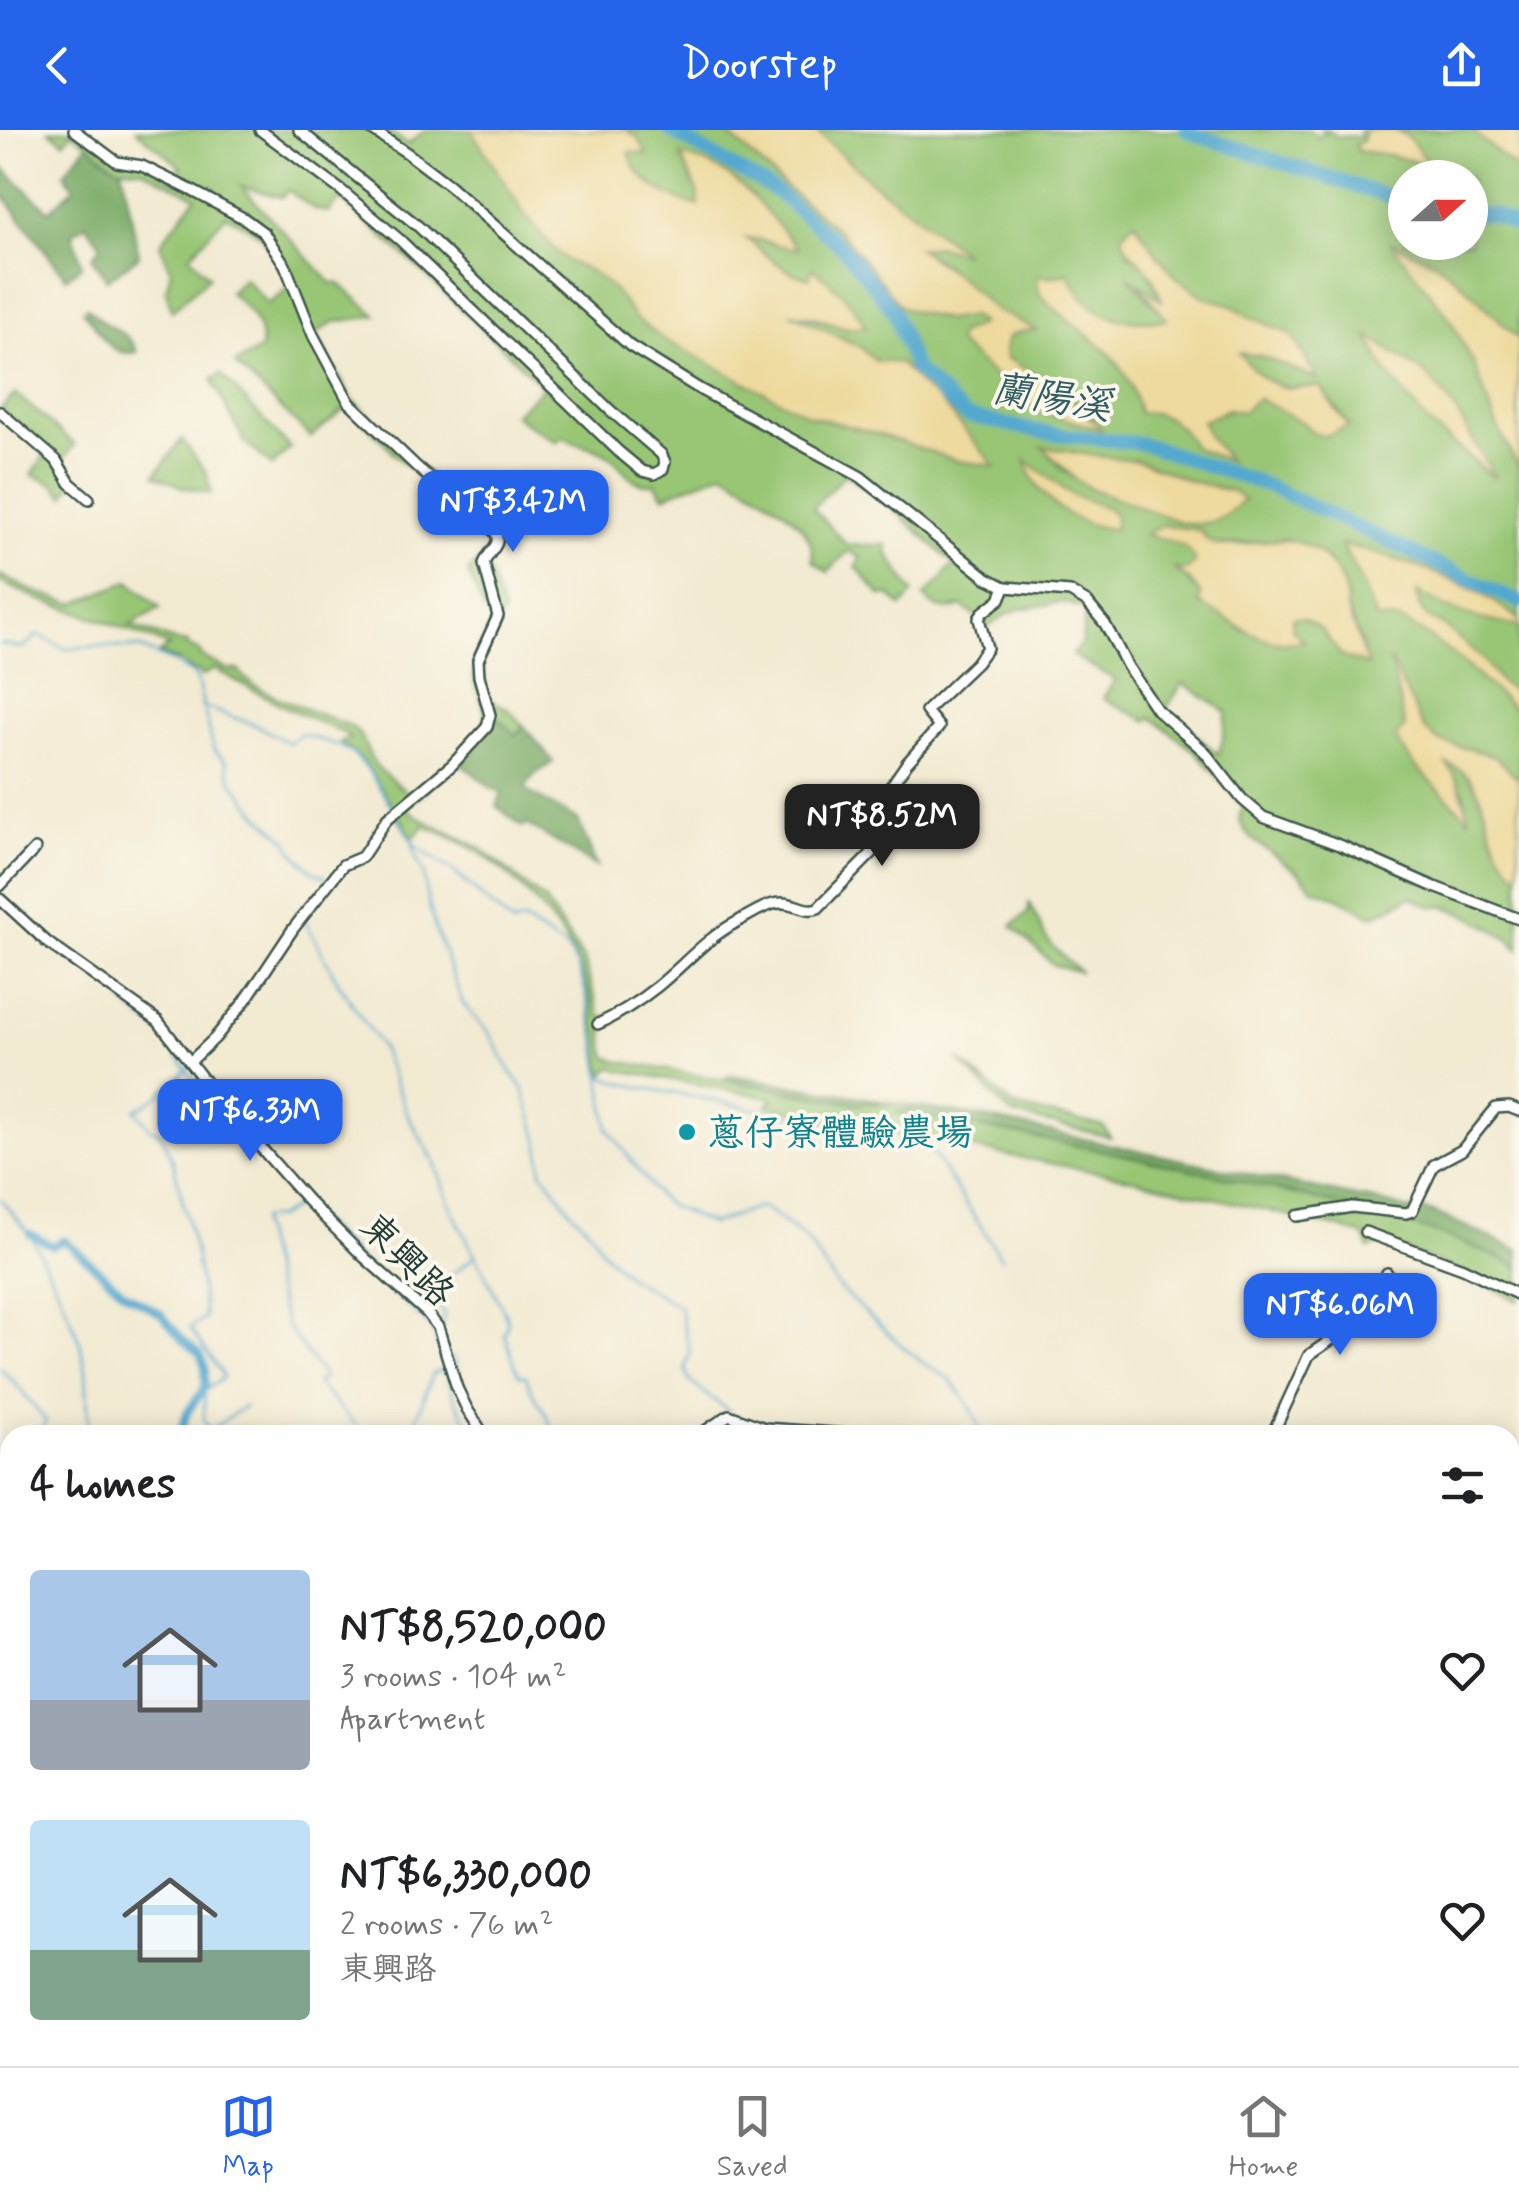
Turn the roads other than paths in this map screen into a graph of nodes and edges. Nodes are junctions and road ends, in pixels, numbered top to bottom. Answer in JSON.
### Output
{"nodes":[{"id":1,"x":74,"y":130,"type":"edge"},
{"id":2,"x":260,"y":130,"type":"edge"},
{"id":3,"x":299,"y":130,"type":"edge"},
{"id":4,"x":372,"y":130,"type":"edge"},
{"id":5,"x":0,"y":412,"type":"edge"},
{"id":6,"x":88,"y":499,"type":"dead end"},
{"id":7,"x":1006,"y":587,"type":"junction"},
{"id":8,"x":35,"y":849,"type":"dead end"},
{"id":9,"x":0,"y":886,"type":"edge"},
{"id":10,"x":0,"y":899,"type":"edge"},
{"id":11,"x":1519,"y":919,"type":"edge"},
{"id":12,"x":598,"y":1024,"type":"dead end"},
{"id":13,"x":191,"y":1061,"type":"junction"},
{"id":14,"x":1519,"y":1111,"type":"edge"},
{"id":15,"x":1297,"y":1216,"type":"dead end"},
{"id":16,"x":1366,"y":1232,"type":"dead end"},
{"id":17,"x":1387,"y":1273,"type":"dead end"},
{"id":18,"x":1519,"y":1296,"type":"edge"},
{"id":19,"x":477,"y":1425,"type":"edge"},
{"id":20,"x":714,"y":1425,"type":"edge"},
{"id":21,"x":757,"y":1425,"type":"edge"},
{"id":22,"x":1277,"y":1425,"type":"edge"}],
"edges":[{"from":1,"to":13,"type":"street"},
{"from":2,"to":3,"type":"street"},
{"from":4,"to":7,"type":"street"},
{"from":5,"to":6,"type":"street"},
{"from":7,"to":11,"type":"street"},
{"from":7,"to":12,"type":"street"},
{"from":8,"to":9,"type":"street"},
{"from":10,"to":13,"type":"street","name":"東興路"},
{"from":13,"to":19,"type":"street","name":"東興路"},
{"from":14,"to":15,"type":"street"},
{"from":16,"to":18,"type":"street"},
{"from":17,"to":22,"type":"street"},
{"from":20,"to":21,"type":"street"}]}
